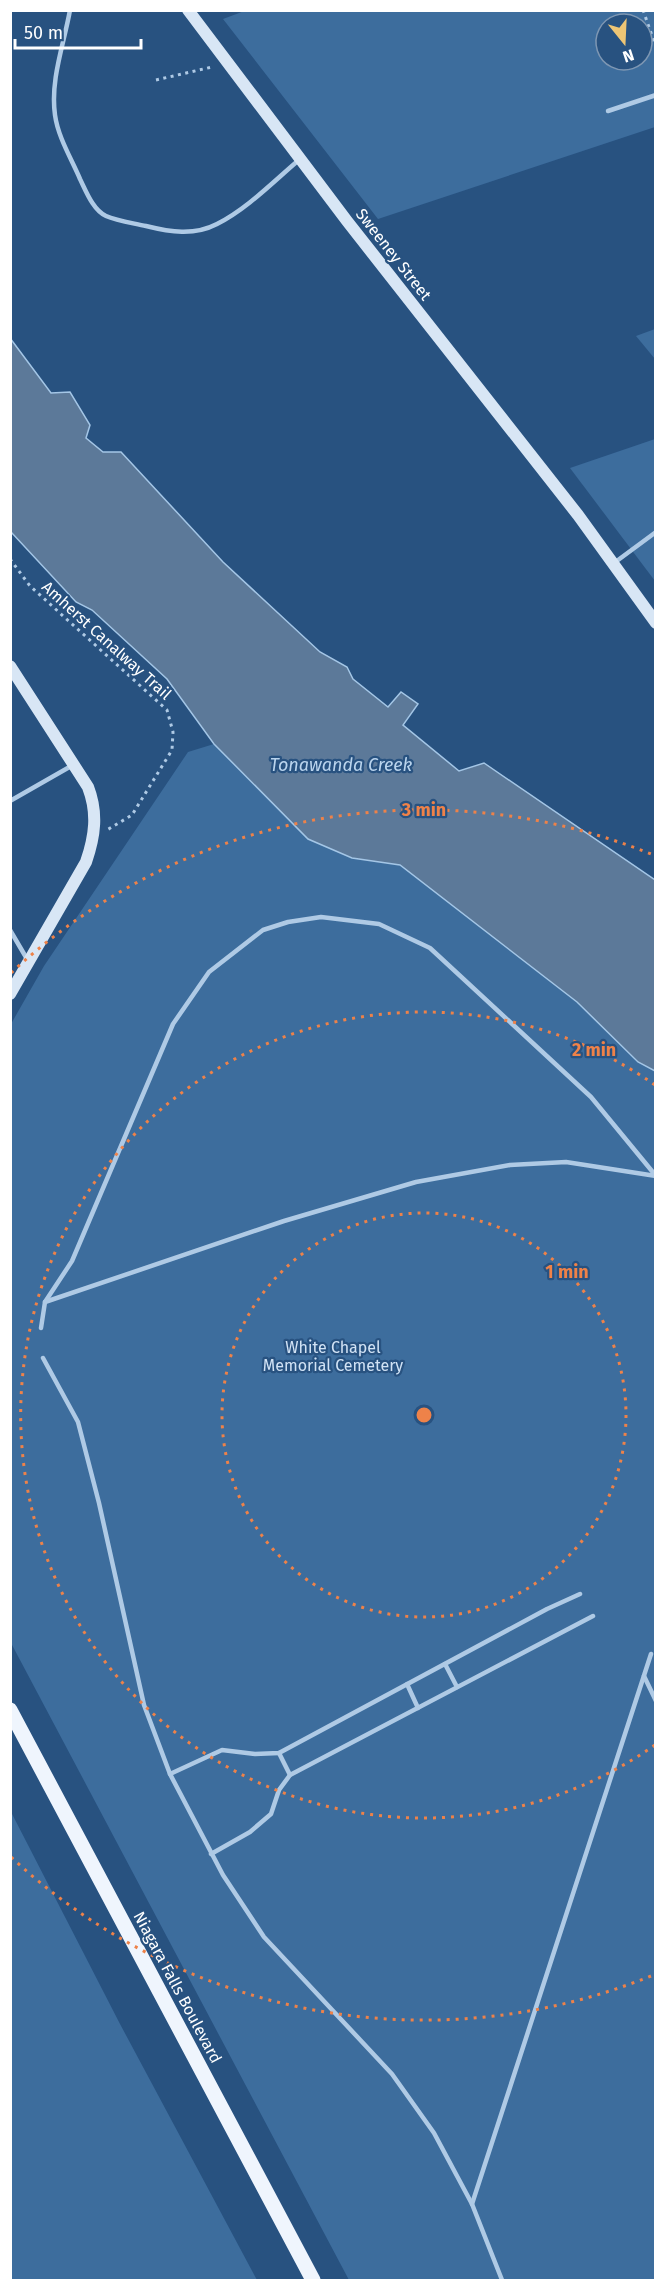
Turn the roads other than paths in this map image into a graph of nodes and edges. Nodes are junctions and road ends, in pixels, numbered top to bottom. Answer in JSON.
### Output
{"nodes":[{"id":1,"x":70,"y":10,"type":"edge"},
{"id":2,"x":188,"y":10,"type":"edge"},
{"id":3,"x":656,"y":95,"type":"edge"},
{"id":4,"x":608,"y":111,"type":"dead end"},
{"id":5,"x":300,"y":159,"type":"junction"},
{"id":6,"x":656,"y":532,"type":"edge"},
{"id":7,"x":612,"y":564,"type":"junction"},
{"id":8,"x":656,"y":623,"type":"edge"},
{"id":9,"x":10,"y":666,"type":"edge"},
{"id":10,"x":74,"y":764,"type":"junction"},
{"id":11,"x":10,"y":801,"type":"edge"},
{"id":12,"x":10,"y":930,"type":"edge"},
{"id":13,"x":28,"y":962,"type":"junction"},
{"id":14,"x":10,"y":994,"type":"edge"},
{"id":15,"x":656,"y":1176,"type":"edge"},
{"id":16,"x":45,"y":1302,"type":"junction"},
{"id":17,"x":41,"y":1328,"type":"dead end"},
{"id":18,"x":43,"y":1358,"type":"dead end"},
{"id":19,"x":580,"y":1594,"type":"dead end"},
{"id":20,"x":593,"y":1616,"type":"dead end"},
{"id":21,"x":651,"y":1654,"type":"dead end"},
{"id":22,"x":445,"y":1664,"type":"junction"},
{"id":23,"x":644,"y":1676,"type":"junction"},
{"id":24,"x":407,"y":1684,"type":"junction"},
{"id":25,"x":458,"y":1687,"type":"junction"},
{"id":26,"x":656,"y":1701,"type":"edge"},
{"id":27,"x":418,"y":1708,"type":"junction"},
{"id":28,"x":10,"y":1710,"type":"edge"},
{"id":29,"x":279,"y":1754,"type":"junction"},
{"id":30,"x":170,"y":1773,"type":"junction"},
{"id":31,"x":290,"y":1775,"type":"junction"},
{"id":32,"x":212,"y":1854,"type":"junction"},
{"id":33,"x":472,"y":2204,"type":"junction"},
{"id":34,"x":313,"y":2280,"type":"edge"},
{"id":35,"x":502,"y":2280,"type":"edge"}],
"edges":[{"from":1,"to":5,"type":"lane"},
{"from":2,"to":5,"type":"street","name":"Sweeney Street"},
{"from":3,"to":4,"type":"lane"},
{"from":5,"to":7,"type":"street","name":"Sweeney Street"},
{"from":6,"to":7,"type":"lane"},
{"from":7,"to":8,"type":"street","name":"Sweeney Street"},
{"from":9,"to":10,"type":"street"},
{"from":10,"to":11,"type":"lane"},
{"from":10,"to":13,"type":"street"},
{"from":12,"to":13,"type":"lane"},
{"from":13,"to":14,"type":"street"},
{"from":15,"to":16,"type":"lane"},
{"from":15,"to":16,"type":"lane"},
{"from":16,"to":17,"type":"lane"},
{"from":18,"to":30,"type":"lane"},
{"from":19,"to":22,"type":"lane"},
{"from":20,"to":25,"type":"lane"},
{"from":21,"to":23,"type":"lane"},
{"from":22,"to":24,"type":"lane"},
{"from":22,"to":25,"type":"lane"},
{"from":23,"to":26,"type":"lane"},
{"from":23,"to":33,"type":"lane"},
{"from":24,"to":27,"type":"lane"},
{"from":24,"to":29,"type":"lane"},
{"from":25,"to":27,"type":"lane"},
{"from":27,"to":31,"type":"lane"},
{"from":28,"to":34,"type":"main road","name":"Niagara Falls Boulevard"},
{"from":29,"to":30,"type":"lane"},
{"from":29,"to":31,"type":"lane"},
{"from":30,"to":32,"type":"lane"},
{"from":31,"to":32,"type":"lane"},
{"from":32,"to":33,"type":"lane"},
{"from":33,"to":35,"type":"lane"}]}
